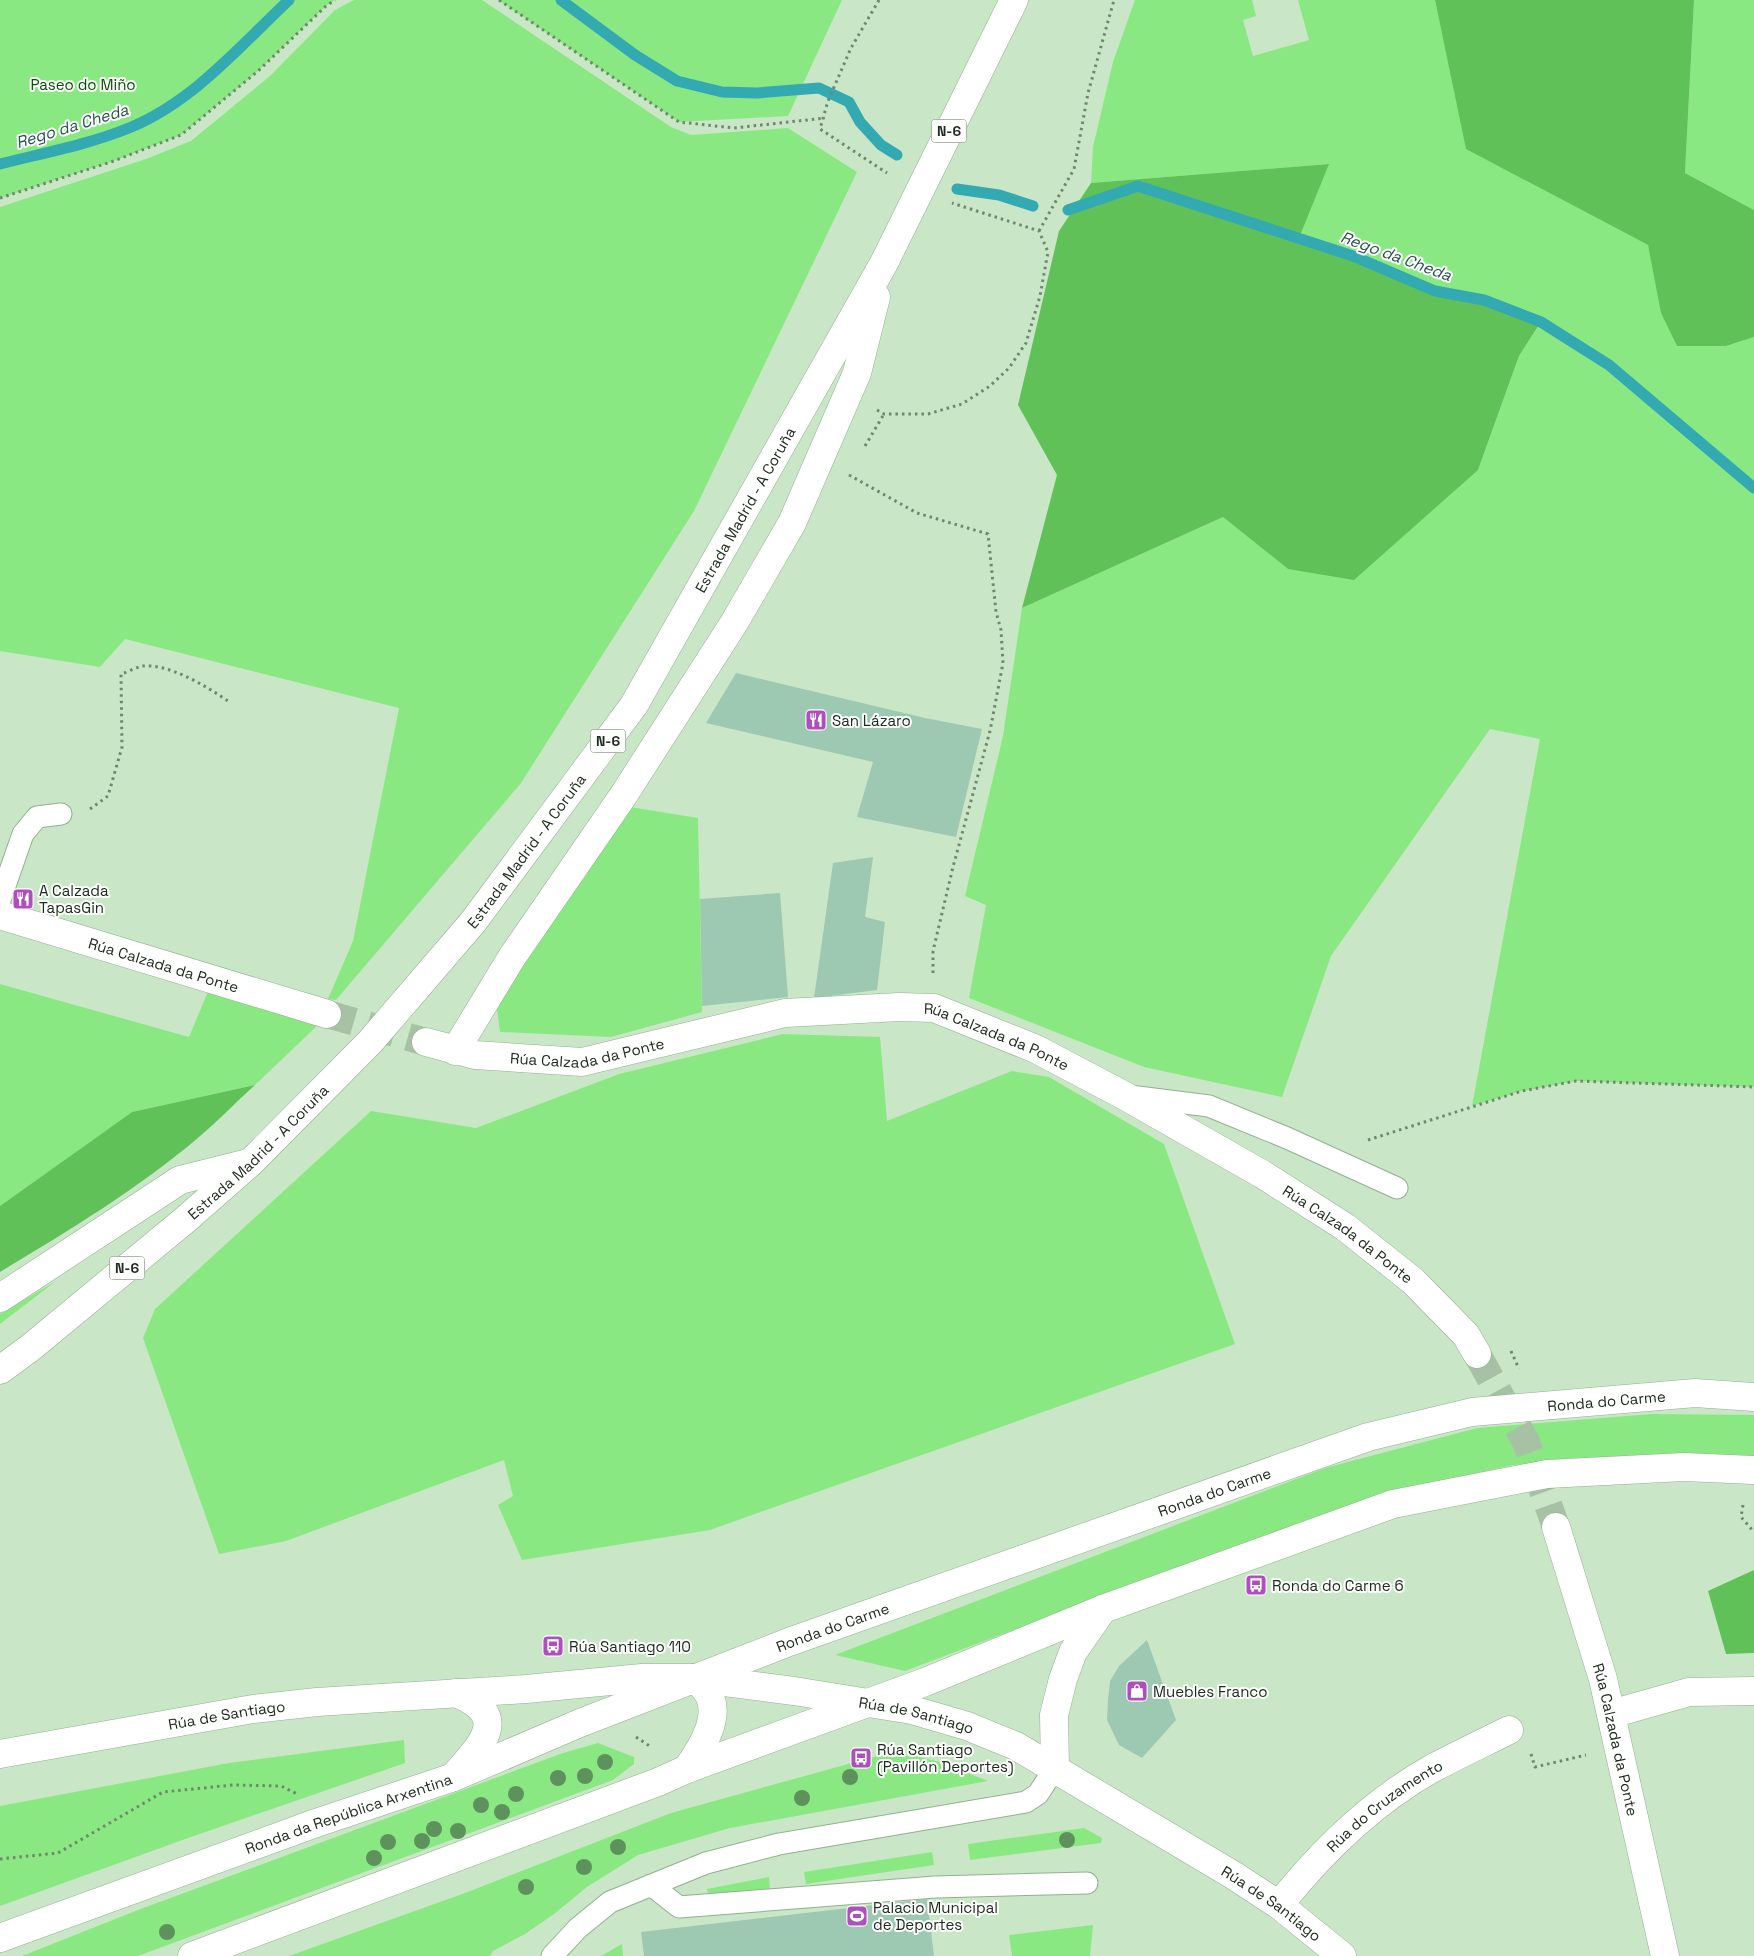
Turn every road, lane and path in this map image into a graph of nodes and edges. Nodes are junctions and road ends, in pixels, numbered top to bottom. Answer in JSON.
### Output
{"nodes":[{"id":1,"x":335,"y":0,"type":"edge"},
{"id":2,"x":499,"y":0,"type":"edge"},
{"id":3,"x":879,"y":0,"type":"edge"},
{"id":4,"x":1014,"y":0,"type":"edge"},
{"id":5,"x":1114,"y":0,"type":"edge"},
{"id":6,"x":825,"y":118,"type":"junction"},
{"id":7,"x":888,"y":173,"type":"dead end"},
{"id":8,"x":0,"y":198,"type":"edge"},
{"id":9,"x":952,"y":203,"type":"dead end"},
{"id":10,"x":1039,"y":231,"type":"junction"},
{"id":11,"x":884,"y":263,"type":"junction"},
{"id":12,"x":848,"y":393,"type":"junction"},
{"id":13,"x":884,"y":414,"type":"junction"},
{"id":14,"x":865,"y":446,"type":"dead end"},
{"id":15,"x":822,"y":455,"type":"junction"},
{"id":16,"x":228,"y":701,"type":"dead end"},
{"id":17,"x":61,"y":814,"type":"joint"},
{"id":18,"x":0,"y":900,"type":"edge"},
{"id":19,"x":0,"y":915,"type":"edge"},
{"id":20,"x":934,"y":1008,"type":"junction"},
{"id":21,"x":327,"y":1014,"type":"tunnel mouth"},
{"id":22,"x":426,"y":1042,"type":"tunnel mouth"},
{"id":23,"x":455,"y":1051,"type":"junction"},
{"id":24,"x":1754,"y":1087,"type":"edge"},
{"id":25,"x":1125,"y":1096,"type":"junction"},
{"id":26,"x":1325,"y":1155,"type":"junction"},
{"id":27,"x":252,"y":1162,"type":"junction"},
{"id":28,"x":1397,"y":1188,"type":"dead end"},
{"id":29,"x":0,"y":1298,"type":"edge"},
{"id":30,"x":1477,"y":1354,"type":"tunnel mouth"},
{"id":31,"x":0,"y":1370,"type":"edge"},
{"id":32,"x":1754,"y":1397,"type":"edge"},
{"id":33,"x":1754,"y":1470,"type":"edge"},
{"id":34,"x":1743,"y":1505,"type":"dead end"},
{"id":35,"x":1556,"y":1527,"type":"tunnel mouth"},
{"id":36,"x":1754,"y":1532,"type":"edge"},
{"id":37,"x":1102,"y":1609,"type":"junction"},
{"id":38,"x":693,"y":1678,"type":"junction"},
{"id":39,"x":1754,"y":1691,"type":"edge"},
{"id":40,"x":456,"y":1693,"type":"junction"},
{"id":41,"x":868,"y":1702,"type":"junction"},
{"id":42,"x":1611,"y":1714,"type":"junction"},
{"id":43,"x":630,"y":1734,"type":"dead end"},
{"id":44,"x":1519,"y":1739,"type":"joint"},
{"id":45,"x":1585,"y":1746,"type":"dead end"},
{"id":46,"x":0,"y":1754,"type":"edge"},
{"id":47,"x":1055,"y":1768,"type":"junction"},
{"id":48,"x":687,"y":1769,"type":"junction"},
{"id":49,"x":454,"y":1777,"type":"junction"},
{"id":50,"x":299,"y":1797,"type":"dead end"},
{"id":51,"x":0,"y":1859,"type":"edge"},
{"id":52,"x":1087,"y":1883,"type":"dead end"},
{"id":53,"x":651,"y":1885,"type":"junction"},
{"id":54,"x":1279,"y":1906,"type":"junction"},
{"id":55,"x":0,"y":1938,"type":"edge"},
{"id":56,"x":192,"y":1956,"type":"edge"},
{"id":57,"x":552,"y":1956,"type":"edge"},
{"id":58,"x":1342,"y":1956,"type":"edge"},
{"id":59,"x":1665,"y":1956,"type":"edge"}],
"edges":[{"from":1,"to":8,"type":"path"},
{"from":2,"to":6,"type":"path"},
{"from":3,"to":6,"type":"path"},
{"from":4,"to":11,"type":"main road","name":"Estrada Madrid - A Coruña","number":"N-6"},
{"from":5,"to":10,"type":"path"},
{"from":6,"to":7,"type":"path"},
{"from":9,"to":10,"type":"path"},
{"from":10,"to":13,"type":"path"},
{"from":11,"to":12,"type":"main road"},
{"from":11,"to":27,"type":"main road","name":"Estrada Madrid - A Coruña","number":"N-6"},
{"from":12,"to":13,"type":"path"},
{"from":12,"to":15,"type":"main road"},
{"from":13,"to":14,"type":"path"},
{"from":15,"to":20,"type":"path"},
{"from":15,"to":23,"type":"main road"},
{"from":16,"to":17,"type":"path"},
{"from":17,"to":18,"type":"lane"},
{"from":19,"to":21,"type":"main road","name":"Rúa Calzada da Ponte"},
{"from":20,"to":23,"type":"main road","name":"Rúa Calzada da Ponte"},
{"from":20,"to":25,"type":"main road","name":"Rúa Calzada da Ponte"},
{"from":22,"to":23,"type":"main road","name":"Rúa Calzada da Ponte"},
{"from":24,"to":26,"type":"path"},
{"from":25,"to":26,"type":"lane"},
{"from":25,"to":30,"type":"main road","name":"Rúa Calzada da Ponte"},
{"from":26,"to":28,"type":"lane"},
{"from":27,"to":29,"type":"main road"},
{"from":27,"to":31,"type":"main road","name":"Estrada Madrid - A Coruña","number":"N-6"},
{"from":32,"to":38,"type":"main road","name":"Ronda do Carme"},
{"from":33,"to":37,"type":"main road"},
{"from":34,"to":36,"type":"path"},
{"from":35,"to":42,"type":"main road","name":"Rúa Calzada da Ponte"},
{"from":37,"to":41,"type":"main road"},
{"from":37,"to":47,"type":"main road"},
{"from":38,"to":40,"type":"main road","name":"Rúa de Santiago"},
{"from":38,"to":41,"type":"main road","name":"Rúa de Santiago"},
{"from":38,"to":48,"type":"main road"},
{"from":38,"to":49,"type":"main road","name":"Ronda da República Arxentina"},
{"from":39,"to":42,"type":"main road"},
{"from":40,"to":46,"type":"main road","name":"Rúa de Santiago"},
{"from":40,"to":49,"type":"main road"},
{"from":41,"to":47,"type":"main road","name":"Rúa de Santiago"},
{"from":41,"to":48,"type":"main road"},
{"from":42,"to":59,"type":"main road","name":"Rúa Calzada da Ponte"},
{"from":43,"to":48,"type":"path"},
{"from":44,"to":45,"type":"path"},
{"from":44,"to":54,"type":"main road","name":"Rúa do Cruzamento"},
{"from":47,"to":53,"type":"lane"},
{"from":47,"to":54,"type":"main road","name":"Rúa de Santiago"},
{"from":48,"to":56,"type":"main road"},
{"from":49,"to":55,"type":"main road","name":"Ronda da República Arxentina"},
{"from":50,"to":51,"type":"path"},
{"from":52,"to":53,"type":"lane"},
{"from":53,"to":57,"type":"lane"},
{"from":54,"to":58,"type":"main road","name":"Rúa de Santiago"}]}
